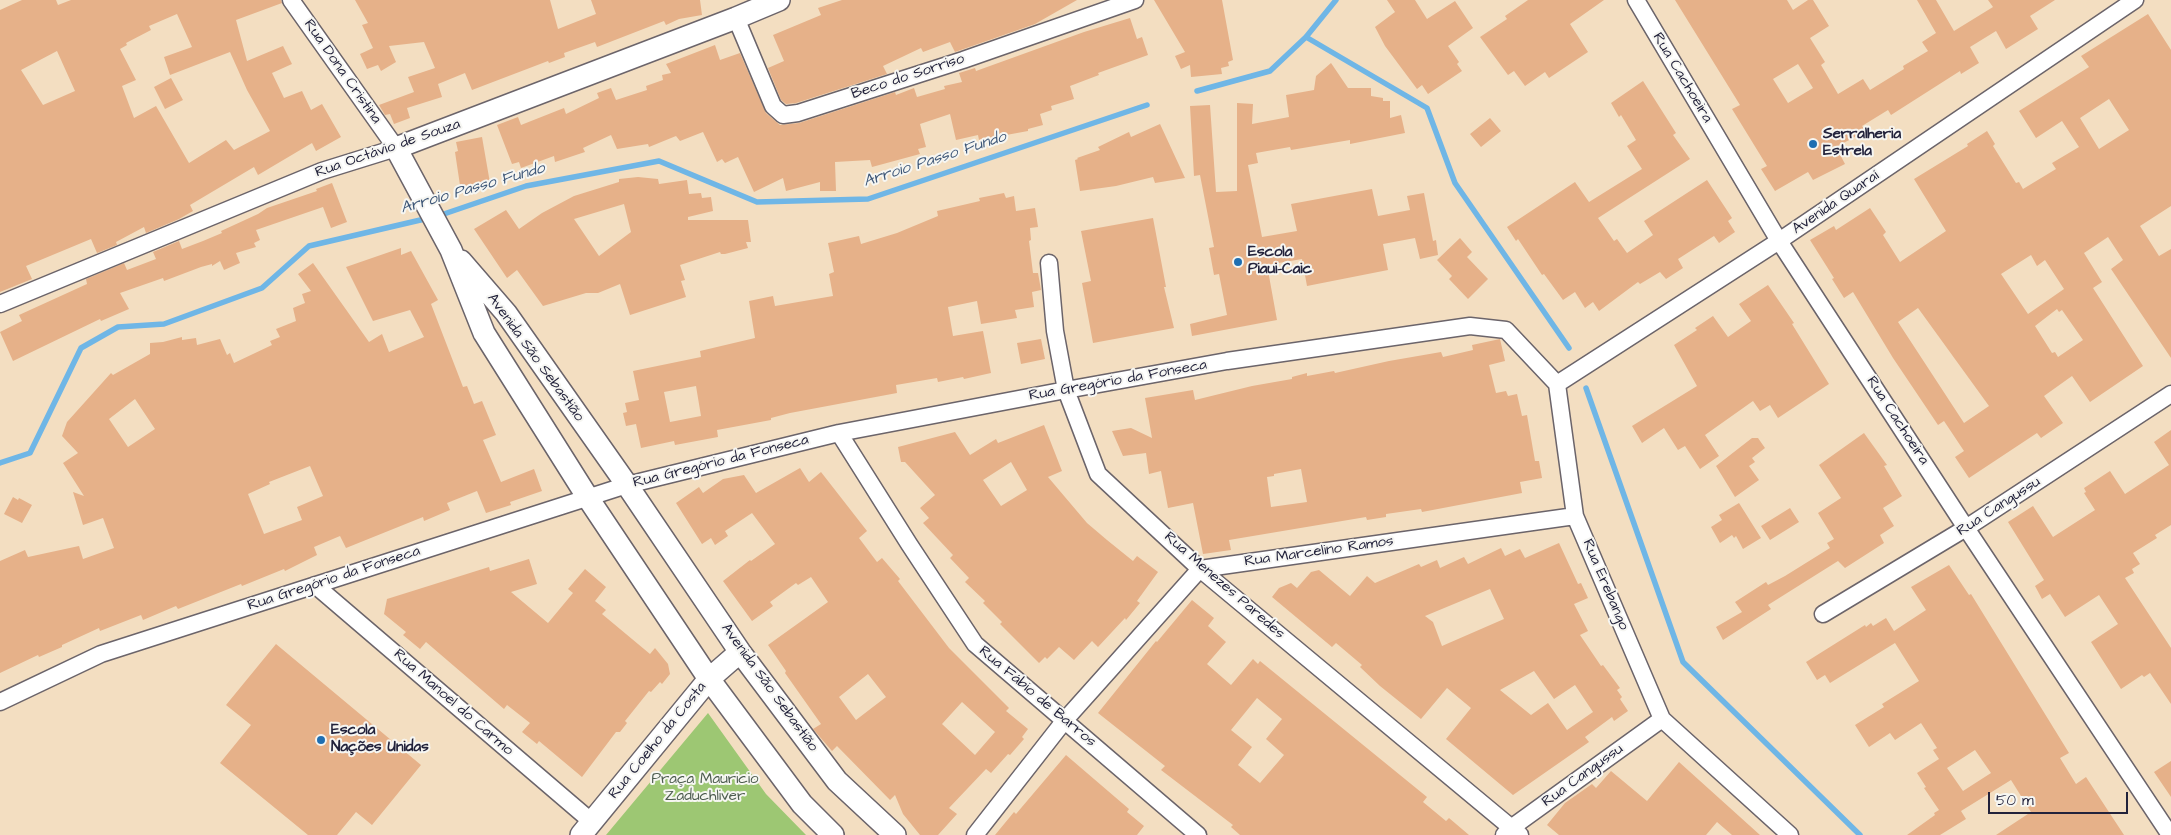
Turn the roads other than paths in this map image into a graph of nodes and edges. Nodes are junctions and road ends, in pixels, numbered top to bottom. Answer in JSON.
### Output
{"nodes":[{"id":1,"x":291,"y":0,"type":"edge"},
{"id":2,"x":779,"y":0,"type":"edge"},
{"id":3,"x":1135,"y":0,"type":"edge"},
{"id":4,"x":1636,"y":0,"type":"edge"},
{"id":5,"x":2135,"y":0,"type":"edge"},
{"id":6,"x":736,"y":18,"type":"junction"},
{"id":7,"x":396,"y":148,"type":"junction"},
{"id":8,"x":1779,"y":241,"type":"junction"},
{"id":9,"x":450,"y":250,"type":"junction"},
{"id":10,"x":1049,"y":263,"type":"dead end"},
{"id":11,"x":0,"y":304,"type":"edge"},
{"id":12,"x":1557,"y":384,"type":"junction"},
{"id":13,"x":1066,"y":390,"type":"junction"},
{"id":14,"x":2171,"y":394,"type":"edge"},
{"id":15,"x":840,"y":433,"type":"junction"},
{"id":16,"x":627,"y":485,"type":"junction"},
{"id":17,"x":588,"y":498,"type":"junction"},
{"id":18,"x":1575,"y":516,"type":"junction"},
{"id":19,"x":1966,"y":528,"type":"junction"},
{"id":20,"x":1200,"y":568,"type":"junction"},
{"id":21,"x":315,"y":585,"type":"junction"},
{"id":22,"x":1823,"y":614,"type":"dead end"},
{"id":23,"x":740,"y":652,"type":"junction"},
{"id":24,"x":709,"y":679,"type":"junction"},
{"id":25,"x":0,"y":702,"type":"edge"},
{"id":26,"x":1662,"y":719,"type":"junction"},
{"id":27,"x":1065,"y":720,"type":"junction"},
{"id":28,"x":586,"y":828,"type":"edge"},
{"id":29,"x":1512,"y":833,"type":"edge"},
{"id":30,"x":833,"y":835,"type":"edge"},
{"id":31,"x":895,"y":835,"type":"edge"},
{"id":32,"x":975,"y":835,"type":"edge"},
{"id":33,"x":1198,"y":835,"type":"edge"},
{"id":34,"x":1790,"y":835,"type":"edge"},
{"id":35,"x":2170,"y":835,"type":"edge"}],
"edges":[{"from":1,"to":7,"type":"street","name":"Rua Dona Cristina"},
{"from":2,"to":6,"type":"street","name":"Rua Octávio de Souza"},
{"from":3,"to":6,"type":"street","name":"Beco do Sorriso"},
{"from":4,"to":8,"type":"street","name":"Rua Cachoeira"},
{"from":5,"to":8,"type":"street","name":"Avenida Quaraí"},
{"from":6,"to":7,"type":"street","name":"Rua Octávio de Souza"},
{"from":7,"to":9,"type":"street","name":"Rua Dona Cristina"},
{"from":7,"to":11,"type":"street","name":"Rua Octávio de Souza"},
{"from":8,"to":12,"type":"street","name":"Avenida Quaraí"},
{"from":8,"to":19,"type":"street","name":"Rua Cachoeira"},
{"from":9,"to":16,"type":"street","name":"Avenida São Sebastião"},
{"from":9,"to":17,"type":"street","name":"Avenida São Sebastião"},
{"from":10,"to":13,"type":"street","name":"Rua Menezes Paredes"},
{"from":12,"to":13,"type":"street","name":"Rua Gregório da Fonseca"},
{"from":12,"to":18,"type":"street","name":"Rua Erebango"},
{"from":13,"to":15,"type":"street","name":"Rua Gregório da Fonseca"},
{"from":13,"to":20,"type":"street","name":"Rua Menezes Paredes"},
{"from":14,"to":19,"type":"street","name":"Rua Cangussu"},
{"from":15,"to":16,"type":"street","name":"Rua Gregório da Fonseca"},
{"from":15,"to":27,"type":"street","name":"Rua Fábio de Barros"},
{"from":16,"to":17,"type":"street","name":"Rua Gregório da Fonseca"},
{"from":16,"to":23,"type":"street","name":"Avenida São Sebastião"},
{"from":17,"to":21,"type":"street","name":"Rua Gregório da Fonseca"},
{"from":17,"to":24,"type":"street","name":"Avenida São Sebastião"},
{"from":18,"to":20,"type":"street","name":"Rua Marcelino Ramos"},
{"from":18,"to":26,"type":"street","name":"Rua Erebango"},
{"from":19,"to":22,"type":"street","name":"Rua Cangussu"},
{"from":19,"to":35,"type":"street","name":"Rua Cachoeira"},
{"from":20,"to":27,"type":"street"},
{"from":20,"to":29,"type":"street","name":"Rua Menezes Paredes"},
{"from":21,"to":25,"type":"street","name":"Rua Gregório da Fonseca"},
{"from":21,"to":28,"type":"street","name":"Rua Manoel do Carmo"},
{"from":23,"to":24,"type":"street","name":"Rua Coelho da Costa"},
{"from":23,"to":31,"type":"street","name":"Avenida São Sebastião"},
{"from":24,"to":28,"type":"street","name":"Rua Coelho da Costa"},
{"from":24,"to":30,"type":"street","name":"Avenida São Sebastião"},
{"from":26,"to":29,"type":"street","name":"Rua Cangussu"},
{"from":26,"to":34,"type":"street","name":"Rua Erebango"},
{"from":27,"to":32,"type":"street"},
{"from":27,"to":33,"type":"street","name":"Rua Fábio de Barros"}]}
